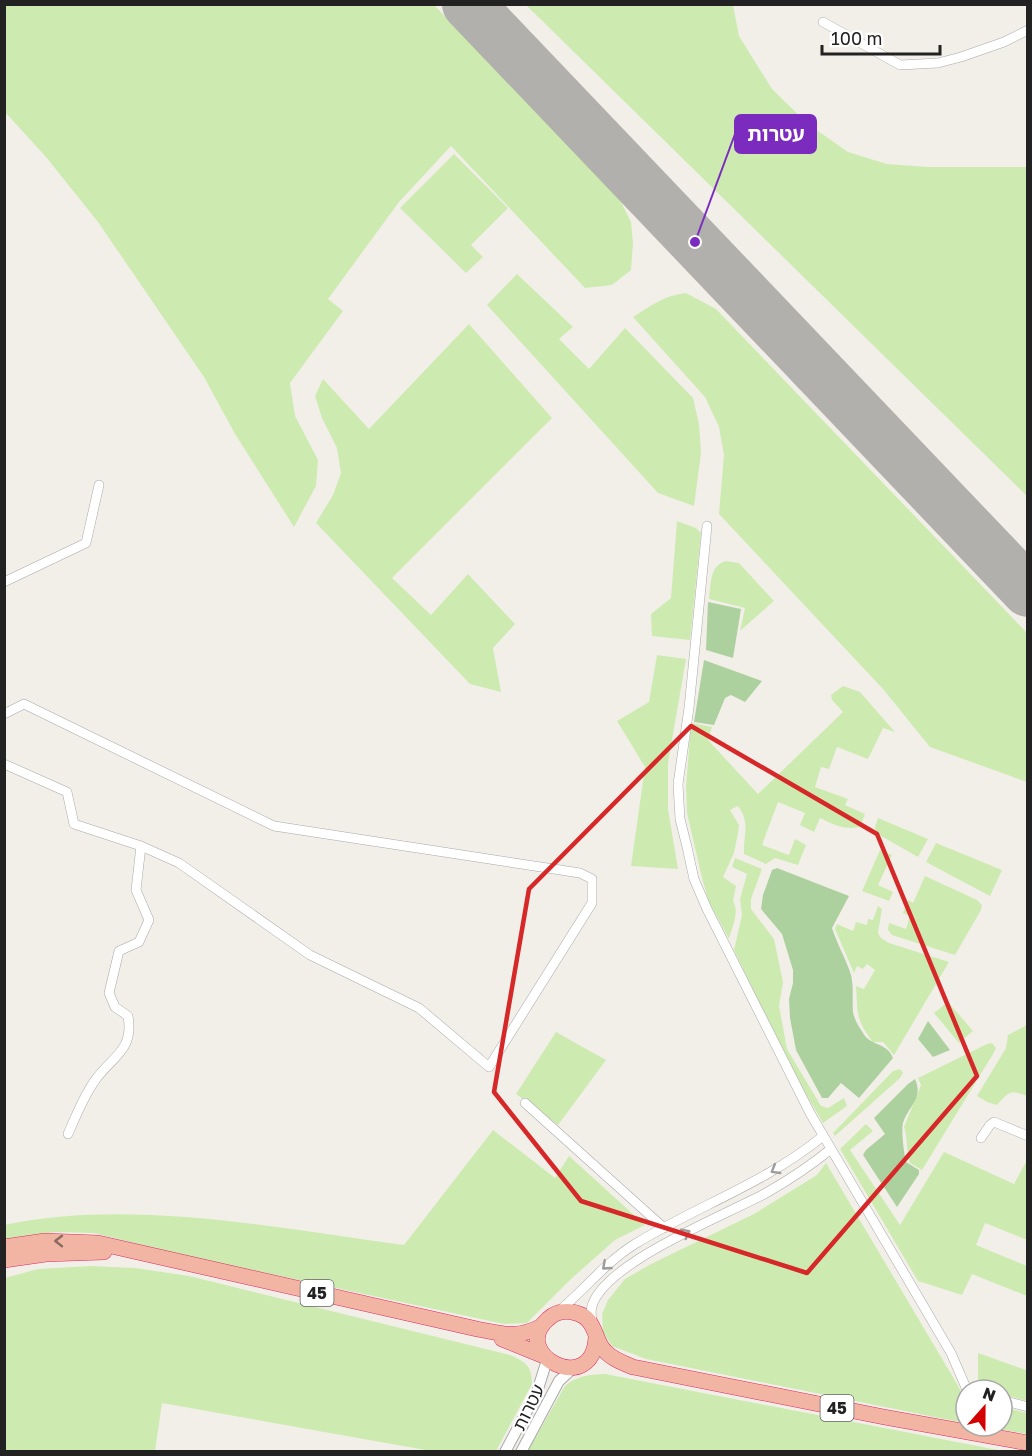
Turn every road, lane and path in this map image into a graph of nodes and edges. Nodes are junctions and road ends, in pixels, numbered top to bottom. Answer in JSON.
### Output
{"nodes":[{"id":1,"x":823,"y":22,"type":"dead end"},
{"id":2,"x":1028,"y":30,"type":"edge"},
{"id":3,"x":99,"y":485,"type":"dead end"},
{"id":4,"x":707,"y":526,"type":"dead end"},
{"id":5,"x":4,"y":582,"type":"edge"},
{"id":6,"x":4,"y":714,"type":"edge"},
{"id":7,"x":4,"y":764,"type":"edge"},
{"id":8,"x":141,"y":846,"type":"junction"},
{"id":9,"x":525,"y":1103,"type":"dead end"},
{"id":10,"x":68,"y":1134,"type":"dead end"},
{"id":11,"x":823,"y":1136,"type":"junction"},
{"id":12,"x":1028,"y":1136,"type":"edge"},
{"id":13,"x":981,"y":1138,"type":"dead end"},
{"id":14,"x":831,"y":1149,"type":"junction"},
{"id":15,"x":664,"y":1228,"type":"junction"},
{"id":16,"x":4,"y":1247,"type":"edge"},
{"id":17,"x":157,"y":1257,"type":"junction"},
{"id":18,"x":4,"y":1260,"type":"edge"},
{"id":19,"x":557,"y":1313,"type":"junction"},
{"id":20,"x":542,"y":1326,"type":"junction"},
{"id":21,"x":477,"y":1329,"type":"junction"},
{"id":22,"x":594,"y":1332,"type":"junction"},
{"id":23,"x":545,"y":1358,"type":"junction"},
{"id":24,"x":578,"y":1366,"type":"junction"},
{"id":25,"x":647,"y":1370,"type":"junction"},
{"id":26,"x":962,"y":1378,"type":"edge"},
{"id":27,"x":954,"y":1426,"type":"edge"},
{"id":28,"x":1007,"y":1438,"type":"edge"},
{"id":29,"x":1028,"y":1443,"type":"edge"},
{"id":30,"x":505,"y":1452,"type":"edge"},
{"id":31,"x":521,"y":1452,"type":"edge"}],
"edges":[{"from":1,"to":2,"type":"street"},
{"from":3,"to":5,"type":"street"},
{"from":4,"to":11,"type":"street"},
{"from":6,"to":8,"type":"street"},
{"from":7,"to":8,"type":"street"},
{"from":8,"to":10,"type":"street"},
{"from":9,"to":15,"type":"street"},
{"from":11,"to":14,"type":"street"},
{"from":11,"to":15,"type":"street","one_way":true},
{"from":12,"to":13,"type":"street"},
{"from":22,"to":14,"type":"street","one_way":true},
{"from":14,"to":26,"type":"street"},
{"from":15,"to":19,"type":"street","one_way":true},
{"from":17,"to":16,"type":"highway","number":"45","one_way":true},
{"from":17,"to":18,"type":"highway","number":"45"},
{"from":17,"to":21,"type":"highway","number":"45"},
{"from":19,"to":20,"type":"highway","number":"45"},
{"from":19,"to":22,"type":"highway","number":"45"},
{"from":20,"to":21,"type":"highway","number":"45"},
{"from":20,"to":23,"type":"highway"},
{"from":21,"to":23,"type":"highway","number":"45"},
{"from":22,"to":24,"type":"highway"},
{"from":22,"to":25,"type":"highway","number":"45"},
{"from":23,"to":24,"type":"highway","number":"45"},
{"from":23,"to":30,"type":"street","name":"עטרות"},
{"from":24,"to":25,"type":"highway","number":"45"},
{"from":24,"to":31,"type":"street","name":"עטרות"},
{"from":25,"to":27,"type":"highway","number":"45"},
{"from":28,"to":29,"type":"highway","number":"45"}]}
